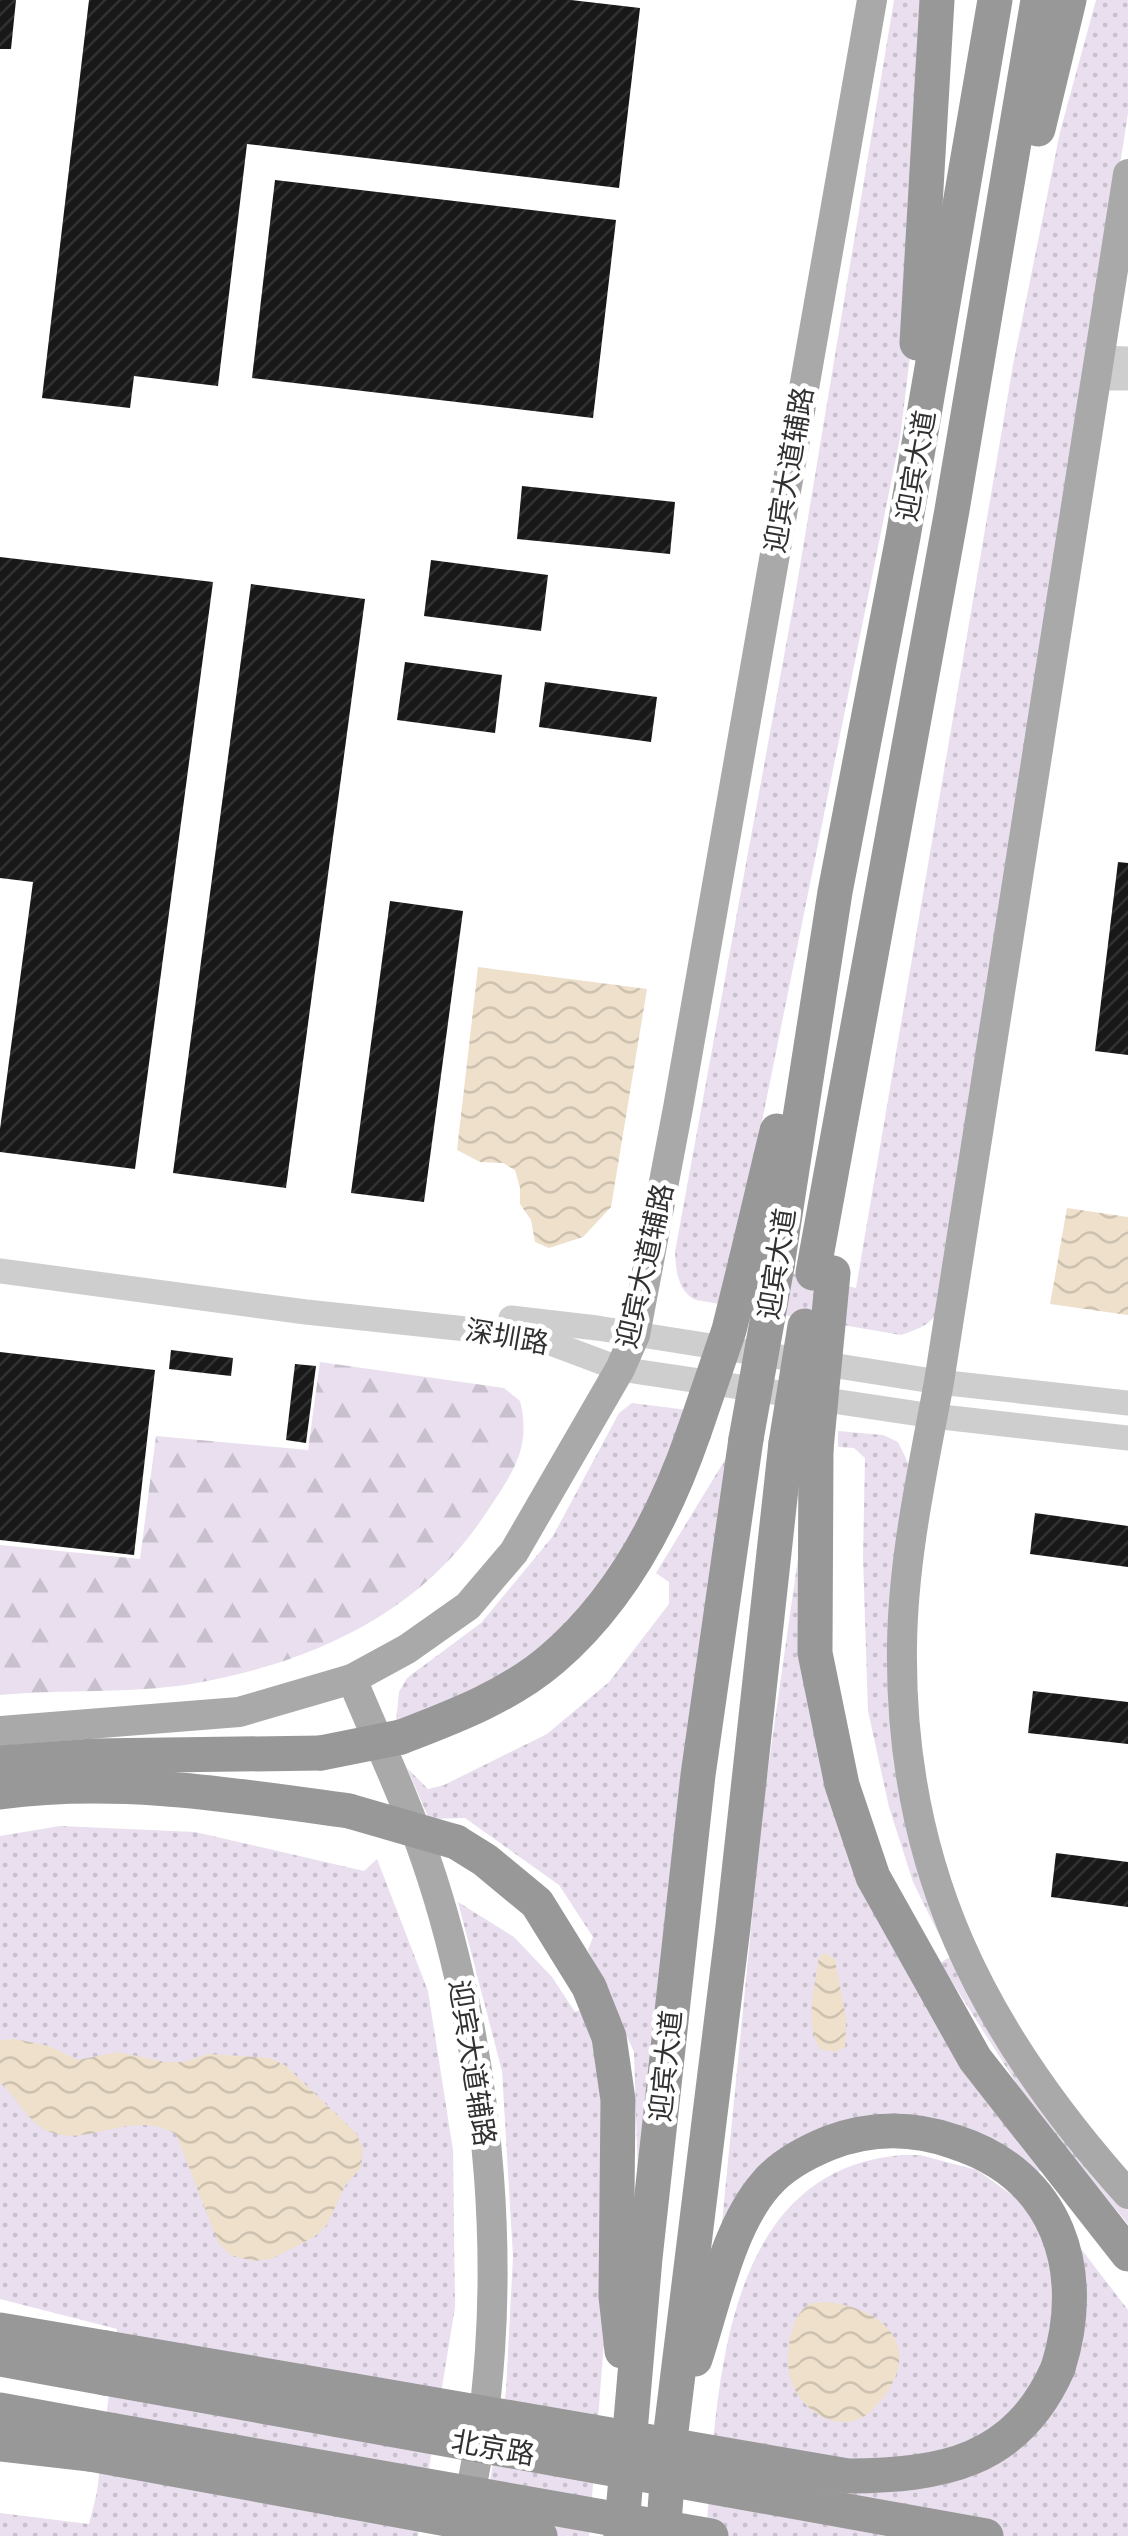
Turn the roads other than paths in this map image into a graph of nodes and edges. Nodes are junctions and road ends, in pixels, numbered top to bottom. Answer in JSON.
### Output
{"nodes":[{"id":1,"x":872,"y":0,"type":"edge"},
{"id":2,"x":937,"y":0,"type":"edge"},
{"id":3,"x":996,"y":0,"type":"edge"},
{"id":4,"x":1038,"y":0,"type":"edge"},
{"id":5,"x":1068,"y":0,"type":"edge"},
{"id":6,"x":1128,"y":174,"type":"edge"},
{"id":7,"x":1108,"y":365,"type":"edge"},
{"id":8,"x":1128,"y":378,"type":"edge"},
{"id":9,"x":952,"y":510,"type":"junction"},
{"id":10,"x":904,"y":537,"type":"junction"},
{"id":11,"x":0,"y":1254,"type":"edge"},
{"id":12,"x":762,"y":1264,"type":"junction"},
{"id":13,"x":0,"y":1272,"type":"edge"},
{"id":14,"x":635,"y":1335,"type":"junction"},
{"id":15,"x":620,"y":1369,"type":"junction"},
{"id":16,"x":938,"y":1382,"type":"junction"},
{"id":17,"x":1128,"y":1403,"type":"edge"},
{"id":18,"x":932,"y":1416,"type":"junction"},
{"id":19,"x":1128,"y":1438,"type":"edge"},
{"id":20,"x":801,"y":1446,"type":"junction"},
{"id":21,"x":352,"y":1679,"type":"junction"},
{"id":22,"x":0,"y":1731,"type":"edge"},
{"id":23,"x":0,"y":1763,"type":"edge"},
{"id":24,"x":0,"y":1792,"type":"edge"},
{"id":25,"x":1128,"y":2194,"type":"edge"},
{"id":26,"x":1128,"y":2254,"type":"edge"},
{"id":27,"x":0,"y":2330,"type":"edge"},
{"id":28,"x":0,"y":2357,"type":"edge"},
{"id":29,"x":98,"y":2357,"type":"junction"},
{"id":30,"x":0,"y":2410,"type":"edge"},
{"id":31,"x":0,"y":2420,"type":"edge"},
{"id":32,"x":630,"y":2424,"type":"junction"},
{"id":33,"x":670,"y":2431,"type":"junction"},
{"id":34,"x":0,"y":2444,"type":"edge"},
{"id":35,"x":83,"y":2444,"type":"junction"},
{"id":36,"x":771,"y":2464,"type":"junction"},
{"id":37,"x":905,"y":2522,"type":"junction"},
{"id":38,"x":460,"y":2536,"type":"edge"},
{"id":39,"x":540,"y":2536,"type":"edge"},
{"id":40,"x":621,"y":2536,"type":"edge"},
{"id":41,"x":663,"y":2536,"type":"edge"},
{"id":42,"x":711,"y":2536,"type":"edge"},
{"id":43,"x":986,"y":2536,"type":"edge"}],
"edges":[{"from":1,"to":14,"type":"main road","name":"迎宾大道辅路"},
{"from":2,"to":10,"type":"highway"},
{"from":3,"to":10,"type":"highway","name":"迎宾大道"},
{"from":4,"to":9,"type":"highway","name":"迎宾大道"},
{"from":5,"to":9,"type":"highway"},
{"from":6,"to":7,"type":"main road"},
{"from":7,"to":8,"type":"street"},
{"from":7,"to":16,"type":"main road"},
{"from":9,"to":20,"type":"highway","name":"迎宾大道","bridge":true},
{"from":10,"to":12,"type":"highway","name":"迎宾大道"},
{"from":11,"to":14,"type":"street","name":"深圳路"},
{"from":12,"to":23,"type":"highway","bridge":true},
{"from":12,"to":32,"type":"highway","name":"迎宾大道","bridge":true},
{"from":13,"to":15,"type":"street","name":"深圳路"},
{"from":14,"to":15,"type":"main road","name":"迎宾大道辅路"},
{"from":14,"to":16,"type":"street","name":"深圳路"},
{"from":15,"to":18,"type":"street","name":"深圳路"},
{"from":15,"to":21,"type":"main road","name":"迎宾大道辅路"},
{"from":16,"to":17,"type":"street","name":"深圳路"},
{"from":16,"to":18,"type":"main road"},
{"from":18,"to":19,"type":"street","name":"深圳路"},
{"from":18,"to":25,"type":"main road"},
{"from":20,"to":26,"type":"highway"},
{"from":20,"to":33,"type":"highway","name":"迎宾大道"},
{"from":21,"to":22,"type":"main road"},
{"from":21,"to":38,"type":"main road","name":"迎宾大道辅路"},
{"from":24,"to":32,"type":"highway","bridge":true},
{"from":27,"to":29,"type":"highway"},
{"from":28,"to":29,"type":"highway","name":"北京路"},
{"from":29,"to":36,"type":"highway","bridge":true},
{"from":29,"to":37,"type":"highway","name":"北京路","bridge":true},
{"from":30,"to":35,"type":"highway","name":"北京路"},
{"from":31,"to":35,"type":"highway"},
{"from":32,"to":40,"type":"highway","name":"迎宾大道"},
{"from":33,"to":36,"type":"highway","bridge":true},
{"from":33,"to":41,"type":"highway","name":"迎宾大道"},
{"from":34,"to":35,"type":"highway"},
{"from":35,"to":39,"type":"highway","bridge":true},
{"from":35,"to":42,"type":"highway","name":"北京路","bridge":true},
{"from":36,"to":37,"type":"highway","bridge":true},
{"from":37,"to":43,"type":"highway","name":"北京路","bridge":true}]}
